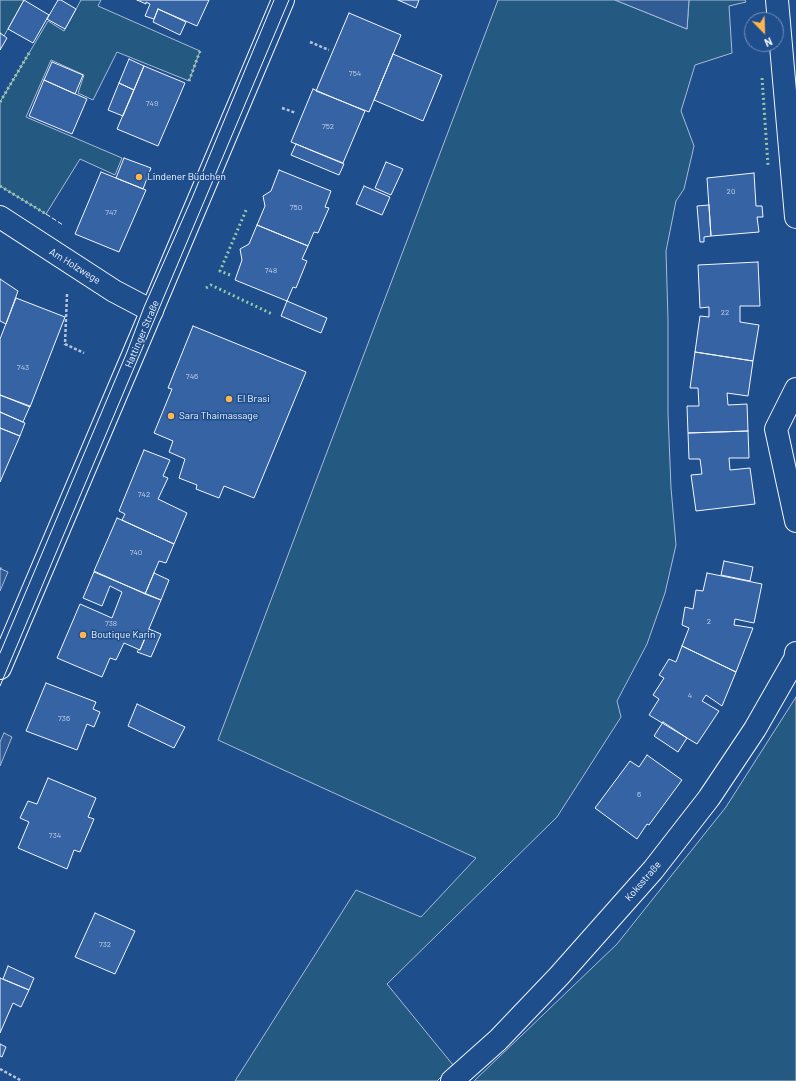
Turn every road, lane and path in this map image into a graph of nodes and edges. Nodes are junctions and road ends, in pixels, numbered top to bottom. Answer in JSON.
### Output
{"nodes":[{"id":1,"x":283,"y":0,"type":"edge"},
{"id":2,"x":777,"y":0,"type":"edge"},
{"id":3,"x":310,"y":42,"type":"dead end"},
{"id":4,"x":329,"y":50,"type":"dead end"},
{"id":5,"x":282,"y":108,"type":"dead end"},
{"id":6,"x":296,"y":113,"type":"dead end"},
{"id":7,"x":0,"y":217,"type":"edge"},
{"id":8,"x":796,"y":217,"type":"edge"},
{"id":9,"x":67,"y":287,"type":"dead end"},
{"id":10,"x":152,"y":310,"type":"junction"},
{"id":11,"x":84,"y":353,"type":"dead end"},
{"id":12,"x":796,"y":389,"type":"edge"},
{"id":13,"x":796,"y":521,"type":"edge"},
{"id":14,"x":796,"y":661,"type":"edge"},
{"id":15,"x":0,"y":668,"type":"edge"},
{"id":16,"x":0,"y":1069,"type":"edge"},
{"id":17,"x":22,"y":1081,"type":"edge"},
{"id":18,"x":452,"y":1081,"type":"edge"}],
"edges":[{"from":1,"to":10,"type":"street","name":"Hattinger Straße"},
{"from":2,"to":8,"type":"street"},
{"from":3,"to":4,"type":"path"},
{"from":5,"to":6,"type":"path"},
{"from":7,"to":10,"type":"street","name":"Am Holzwege"},
{"from":9,"to":11,"type":"path"},
{"from":10,"to":15,"type":"street","name":"Hattinger Straße"},
{"from":12,"to":13,"type":"street"},
{"from":14,"to":18,"type":"street","name":"Koksstraße"},
{"from":16,"to":17,"type":"path"}]}
